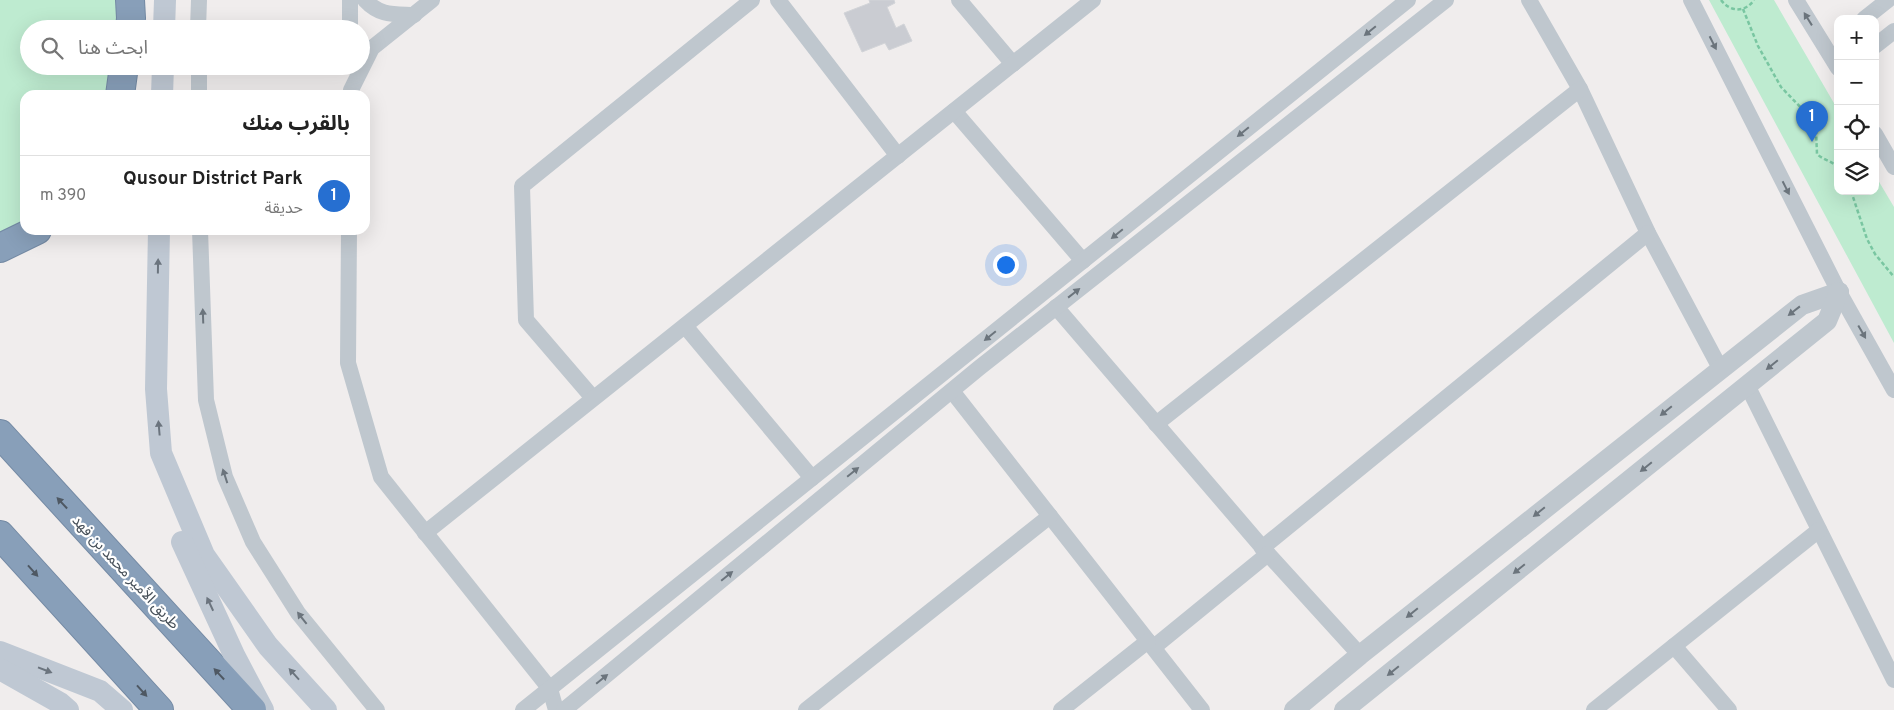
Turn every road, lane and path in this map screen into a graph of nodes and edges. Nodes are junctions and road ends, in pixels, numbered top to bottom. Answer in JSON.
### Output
{"nodes":[{"id":1,"x":130,"y":0,"type":"edge"},
{"id":2,"x":165,"y":0,"type":"edge"},
{"id":3,"x":199,"y":0,"type":"edge"},
{"id":4,"x":350,"y":0,"type":"edge"},
{"id":5,"x":365,"y":0,"type":"edge"},
{"id":6,"x":432,"y":0,"type":"edge"},
{"id":7,"x":752,"y":0,"type":"edge"},
{"id":8,"x":778,"y":0,"type":"edge"},
{"id":9,"x":959,"y":0,"type":"edge"},
{"id":10,"x":1093,"y":0,"type":"edge"},
{"id":11,"x":1408,"y":0,"type":"edge"},
{"id":12,"x":1446,"y":0,"type":"edge"},
{"id":13,"x":1529,"y":0,"type":"edge"},
{"id":14,"x":1691,"y":0,"type":"edge"},
{"id":15,"x":1721,"y":0,"type":"edge"},
{"id":16,"x":1754,"y":0,"type":"edge"},
{"id":17,"x":1796,"y":0,"type":"edge"},
{"id":18,"x":1888,"y":0,"type":"edge"},
{"id":19,"x":1743,"y":9,"type":"junction"},
{"id":20,"x":414,"y":15,"type":"junction"},
{"id":21,"x":1869,"y":15,"type":"edge"},
{"id":22,"x":131,"y":20,"type":"edge"},
{"id":23,"x":164,"y":20,"type":"edge"},
{"id":24,"x":198,"y":20,"type":"edge"},
{"id":25,"x":350,"y":20,"type":"edge"},
{"id":26,"x":1894,"y":31,"type":"edge"},
{"id":27,"x":1879,"y":43,"type":"edge"},
{"id":28,"x":1832,"y":45,"type":"edge"},
{"id":29,"x":370,"y":52,"type":"edge"},
{"id":30,"x":1836,"y":60,"type":"edge"},
{"id":31,"x":1013,"y":64,"type":"junction"},
{"id":32,"x":123,"y":75,"type":"edge"},
{"id":33,"x":163,"y":75,"type":"edge"},
{"id":34,"x":198,"y":75,"type":"edge"},
{"id":35,"x":350,"y":75,"type":"edge"},
{"id":36,"x":359,"y":75,"type":"edge"},
{"id":37,"x":1580,"y":89,"type":"junction"},
{"id":38,"x":121,"y":90,"type":"edge"},
{"id":39,"x":162,"y":90,"type":"edge"},
{"id":40,"x":199,"y":90,"type":"edge"},
{"id":41,"x":351,"y":90,"type":"edge"},
{"id":42,"x":352,"y":90,"type":"edge"},
{"id":43,"x":954,"y":111,"type":"junction"},
{"id":44,"x":1879,"y":141,"type":"edge"},
{"id":45,"x":898,"y":156,"type":"junction"},
{"id":46,"x":1834,"y":164,"type":"edge"},
{"id":47,"x":1894,"y":167,"type":"edge"},
{"id":48,"x":1852,"y":195,"type":"edge"},
{"id":49,"x":1648,"y":234,"type":"junction"},
{"id":50,"x":27,"y":235,"type":"edge"},
{"id":51,"x":159,"y":235,"type":"edge"},
{"id":52,"x":200,"y":235,"type":"edge"},
{"id":53,"x":349,"y":235,"type":"edge"},
{"id":54,"x":0,"y":248,"type":"edge"},
{"id":55,"x":1083,"y":261,"type":"junction"},
{"id":56,"x":1894,"y":277,"type":"edge"},
{"id":57,"x":1839,"y":292,"type":"junction"},
{"id":58,"x":1056,"y":307,"type":"junction"},
{"id":59,"x":685,"y":326,"type":"junction"},
{"id":60,"x":1720,"y":368,"type":"junction"},
{"id":61,"x":1747,"y":385,"type":"junction"},
{"id":62,"x":952,"y":390,"type":"junction"},
{"id":63,"x":1894,"y":390,"type":"edge"},
{"id":64,"x":594,"y":398,"type":"junction"},
{"id":65,"x":1156,"y":424,"type":"junction"},
{"id":66,"x":0,"y":434,"type":"edge"},
{"id":67,"x":161,"y":453,"type":"junction"},
{"id":68,"x":812,"y":478,"type":"junction"},
{"id":69,"x":1050,"y":516,"type":"junction"},
{"id":70,"x":1819,"y":530,"type":"junction"},
{"id":71,"x":425,"y":533,"type":"junction"},
{"id":72,"x":0,"y":535,"type":"edge"},
{"id":73,"x":1265,"y":551,"type":"junction"},
{"id":74,"x":1151,"y":644,"type":"junction"},
{"id":75,"x":1674,"y":646,"type":"junction"},
{"id":76,"x":0,"y":652,"type":"edge"},
{"id":77,"x":1360,"y":654,"type":"junction"},
{"id":78,"x":0,"y":669,"type":"edge"},
{"id":79,"x":1894,"y":680,"type":"edge"},
{"id":80,"x":550,"y":688,"type":"junction"},
{"id":81,"x":1356,"y":706,"type":"edge"},
{"id":82,"x":68,"y":710,"type":"edge"},
{"id":83,"x":122,"y":710,"type":"edge"},
{"id":84,"x":159,"y":710,"type":"edge"},
{"id":85,"x":252,"y":710,"type":"edge"},
{"id":86,"x":263,"y":710,"type":"edge"},
{"id":87,"x":326,"y":710,"type":"edge"},
{"id":88,"x":377,"y":710,"type":"edge"},
{"id":89,"x":523,"y":710,"type":"edge"},
{"id":90,"x":556,"y":710,"type":"edge"},
{"id":91,"x":564,"y":710,"type":"edge"},
{"id":92,"x":806,"y":710,"type":"edge"},
{"id":93,"x":1061,"y":710,"type":"edge"},
{"id":94,"x":1202,"y":710,"type":"edge"},
{"id":95,"x":1294,"y":710,"type":"edge"},
{"id":96,"x":1594,"y":710,"type":"edge"},
{"id":97,"x":1728,"y":710,"type":"edge"}],
"edges":[{"from":1,"to":22,"type":"highway"},
{"from":2,"to":23,"type":"main road"},
{"from":3,"to":24,"type":"street"},
{"from":4,"to":25,"type":"street"},
{"from":5,"to":20,"type":"street"},
{"from":6,"to":20,"type":"street"},
{"from":7,"to":64,"type":"street"},
{"from":8,"to":45,"type":"street"},
{"from":9,"to":31,"type":"street"},
{"from":10,"to":31,"type":"street"},
{"from":11,"to":55,"type":"street","one_way":true},
{"from":58,"to":12,"type":"street","one_way":true},
{"from":13,"to":37,"type":"street"},
{"from":14,"to":57,"type":"street","one_way":true},
{"from":15,"to":19,"type":"path"},
{"from":16,"to":19,"type":"path"},
{"from":28,"to":17,"type":"street","one_way":true},
{"from":18,"to":21,"type":"street"},
{"from":19,"to":46,"type":"path"},
{"from":20,"to":29,"type":"street"},
{"from":26,"to":27,"type":"street"},
{"from":28,"to":30,"type":"street"},
{"from":31,"to":43,"type":"street"},
{"from":32,"to":38,"type":"highway"},
{"from":33,"to":39,"type":"main road"},
{"from":34,"to":40,"type":"street"},
{"from":35,"to":41,"type":"street"},
{"from":36,"to":42,"type":"street"},
{"from":37,"to":49,"type":"street"},
{"from":37,"to":65,"type":"street"},
{"from":43,"to":45,"type":"street"},
{"from":43,"to":55,"type":"street"},
{"from":44,"to":47,"type":"street"},
{"from":45,"to":59,"type":"street"},
{"from":48,"to":56,"type":"path"},
{"from":49,"to":60,"type":"street"},
{"from":49,"to":73,"type":"street"},
{"from":50,"to":54,"type":"highway"},
{"from":67,"to":51,"type":"main road","one_way":true},
{"from":88,"to":52,"type":"street","one_way":true},
{"from":53,"to":71,"type":"street"},
{"from":55,"to":68,"type":"street","one_way":true},
{"from":57,"to":60,"type":"street","one_way":true},
{"from":57,"to":61,"type":"street","one_way":true},
{"from":57,"to":63,"type":"street","one_way":true},
{"from":58,"to":62,"type":"street"},
{"from":58,"to":65,"type":"street"},
{"from":59,"to":64,"type":"street"},
{"from":59,"to":68,"type":"street"},
{"from":60,"to":77,"type":"street","one_way":true},
{"from":61,"to":70,"type":"street"},
{"from":61,"to":81,"type":"street","one_way":true},
{"from":62,"to":69,"type":"street"},
{"from":91,"to":62,"type":"street","one_way":true},
{"from":64,"to":71,"type":"street"},
{"from":65,"to":73,"type":"street"},
{"from":85,"to":66,"type":"highway","name":"طريق الأمير محمد بن فهد","one_way":true},
{"from":86,"to":67,"type":"main road","one_way":true},
{"from":87,"to":67,"type":"main road","one_way":true},
{"from":68,"to":80,"type":"street"},
{"from":69,"to":74,"type":"street"},
{"from":69,"to":92,"type":"street"},
{"from":70,"to":75,"type":"street"},
{"from":70,"to":79,"type":"street"},
{"from":71,"to":80,"type":"street"},
{"from":72,"to":84,"type":"highway","one_way":true},
{"from":73,"to":74,"type":"street"},
{"from":73,"to":77,"type":"street"},
{"from":74,"to":93,"type":"street"},
{"from":74,"to":94,"type":"street"},
{"from":75,"to":96,"type":"street"},
{"from":75,"to":97,"type":"street"},
{"from":76,"to":83,"type":"main road","one_way":true},
{"from":77,"to":95,"type":"street"},
{"from":78,"to":82,"type":"main road"},
{"from":80,"to":89,"type":"street"},
{"from":80,"to":90,"type":"street"}]}
